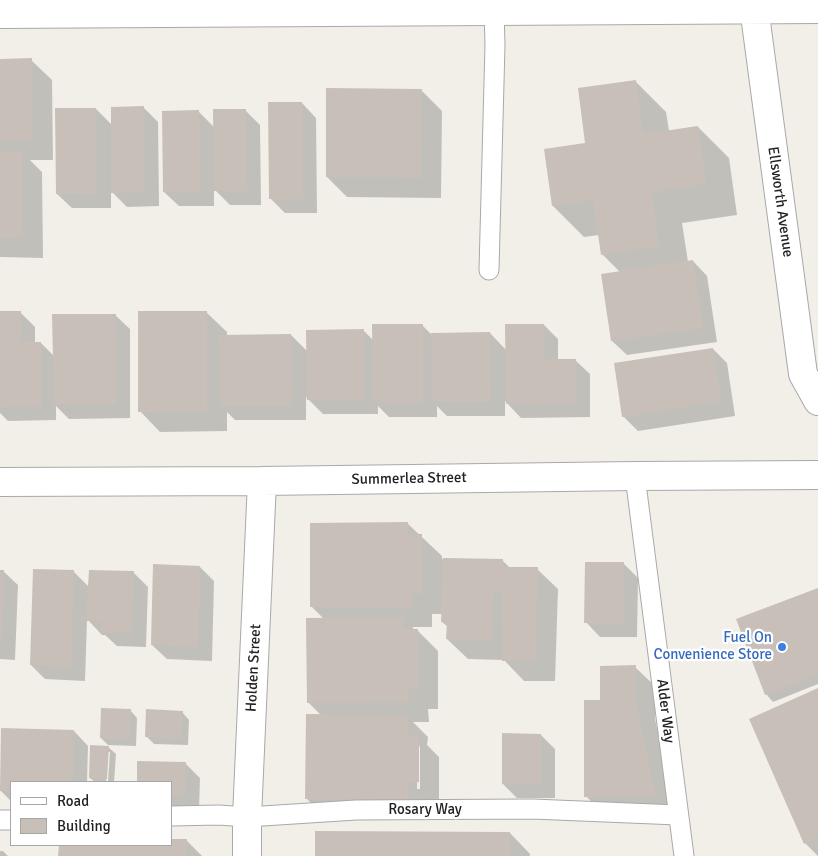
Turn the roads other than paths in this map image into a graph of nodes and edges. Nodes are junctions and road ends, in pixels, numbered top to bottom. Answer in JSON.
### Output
{"nodes":[{"id":1,"x":754,"y":5,"type":"edge"},
{"id":2,"x":420,"y":6,"type":"edge"},
{"id":3,"x":818,"y":9,"type":"edge"},
{"id":4,"x":494,"y":12,"type":"junction"},
{"id":5,"x":0,"y":14,"type":"edge"},
{"id":6,"x":488,"y":270,"type":"dead end"},
{"id":7,"x":818,"y":401,"type":"edge"},
{"id":8,"x":818,"y":475,"type":"edge"},
{"id":9,"x":635,"y":476,"type":"junction"},
{"id":10,"x":262,"y":481,"type":"junction"},
{"id":11,"x":0,"y":482,"type":"edge"},
{"id":12,"x":678,"y":815,"type":"junction"},
{"id":13,"x":172,"y":816,"type":"edge"},
{"id":14,"x":247,"y":817,"type":"junction"},
{"id":15,"x":247,"y":856,"type":"edge"},
{"id":16,"x":684,"y":856,"type":"edge"}],
"edges":[{"from":1,"to":3,"type":"street"},
{"from":1,"to":4,"type":"street"},
{"from":1,"to":7,"type":"street","name":"Ellsworth Avenue"},
{"from":2,"to":4,"type":"street"},
{"from":2,"to":5,"type":"street"},
{"from":4,"to":6,"type":"lane"},
{"from":8,"to":9,"type":"street","name":"Summerlea Street"},
{"from":9,"to":10,"type":"street","name":"Summerlea Street"},
{"from":9,"to":12,"type":"lane","name":"Alder Way"},
{"from":10,"to":11,"type":"street","name":"Summerlea Street"},
{"from":10,"to":14,"type":"street","name":"Holden Street"},
{"from":12,"to":14,"type":"lane","name":"Rosary Way"},
{"from":12,"to":16,"type":"lane","name":"Alder Way"},
{"from":13,"to":14,"type":"lane","name":"Rosary Way"},
{"from":14,"to":15,"type":"street","name":"Holden Street"}]}
